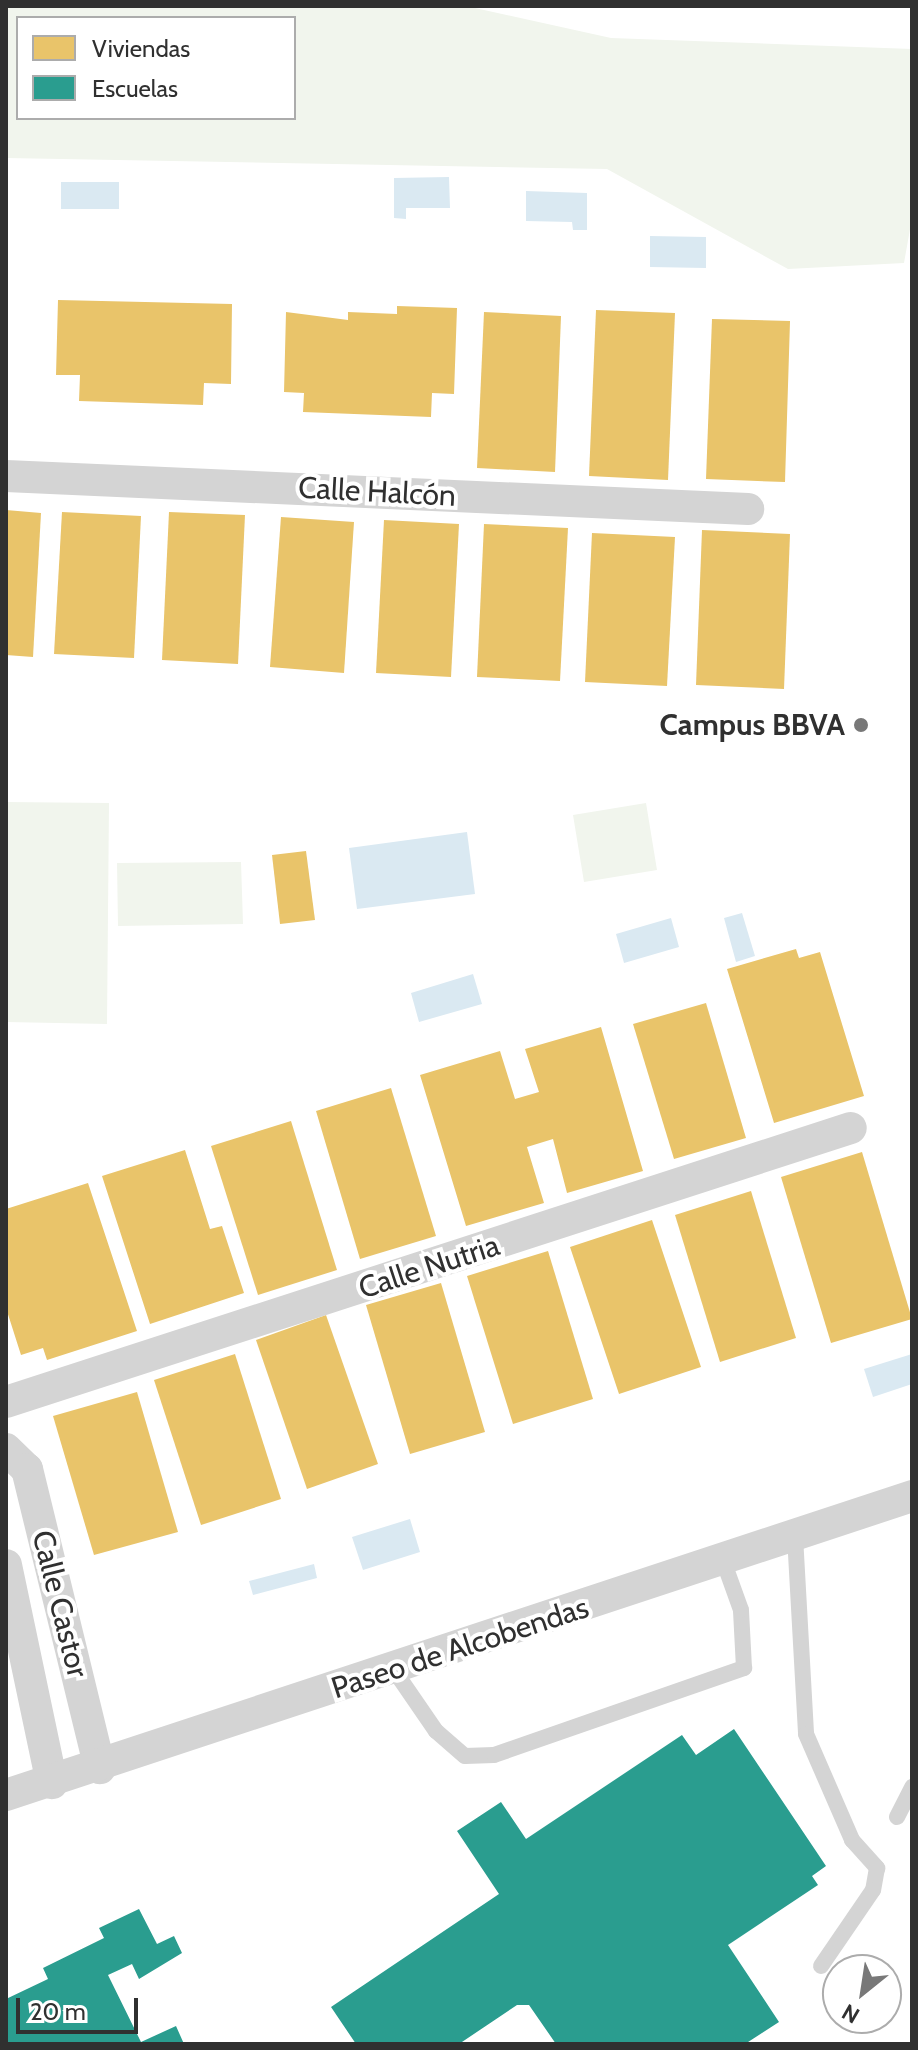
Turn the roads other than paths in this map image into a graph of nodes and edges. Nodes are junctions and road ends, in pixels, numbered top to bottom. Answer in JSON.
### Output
{"nodes":[{"id":1,"x":6,"y":476,"type":"edge"},
{"id":2,"x":748,"y":509,"type":"dead end"},
{"id":3,"x":851,"y":1128,"type":"dead end"},
{"id":4,"x":6,"y":1402,"type":"edge"},
{"id":5,"x":6,"y":1449,"type":"edge"},
{"id":6,"x":912,"y":1496,"type":"edge"},
{"id":7,"x":795,"y":1536,"type":"junction"},
{"id":8,"x":723,"y":1560,"type":"junction"},
{"id":9,"x":6,"y":1565,"type":"edge"},
{"id":10,"x":394,"y":1670,"type":"junction"},
{"id":11,"x":100,"y":1768,"type":"junction"},
{"id":12,"x":52,"y":1783,"type":"junction"},
{"id":13,"x":912,"y":1787,"type":"edge"},
{"id":14,"x":6,"y":1795,"type":"edge"},
{"id":15,"x":897,"y":1817,"type":"dead end"},
{"id":16,"x":821,"y":1966,"type":"dead end"}],
"edges":[{"from":1,"to":2,"type":"street","name":"Calle Halcón"},
{"from":3,"to":4,"type":"street","name":"Calle Nutria"},
{"from":5,"to":11,"type":"street","name":"Calle Castor"},
{"from":6,"to":7,"type":"street","name":"Paseo de Alcobendas"},
{"from":7,"to":8,"type":"street","name":"Paseo de Alcobendas"},
{"from":7,"to":16,"type":"lane"},
{"from":8,"to":10,"type":"street","name":"Paseo de Alcobendas"},
{"from":8,"to":10,"type":"lane"},
{"from":9,"to":12,"type":"street","name":"Calle Castor"},
{"from":10,"to":11,"type":"street","name":"Paseo de Alcobendas"},
{"from":11,"to":12,"type":"street","name":"Paseo de Alcobendas"},
{"from":12,"to":14,"type":"street","name":"Paseo de Alcobendas"},
{"from":13,"to":15,"type":"lane"}]}
